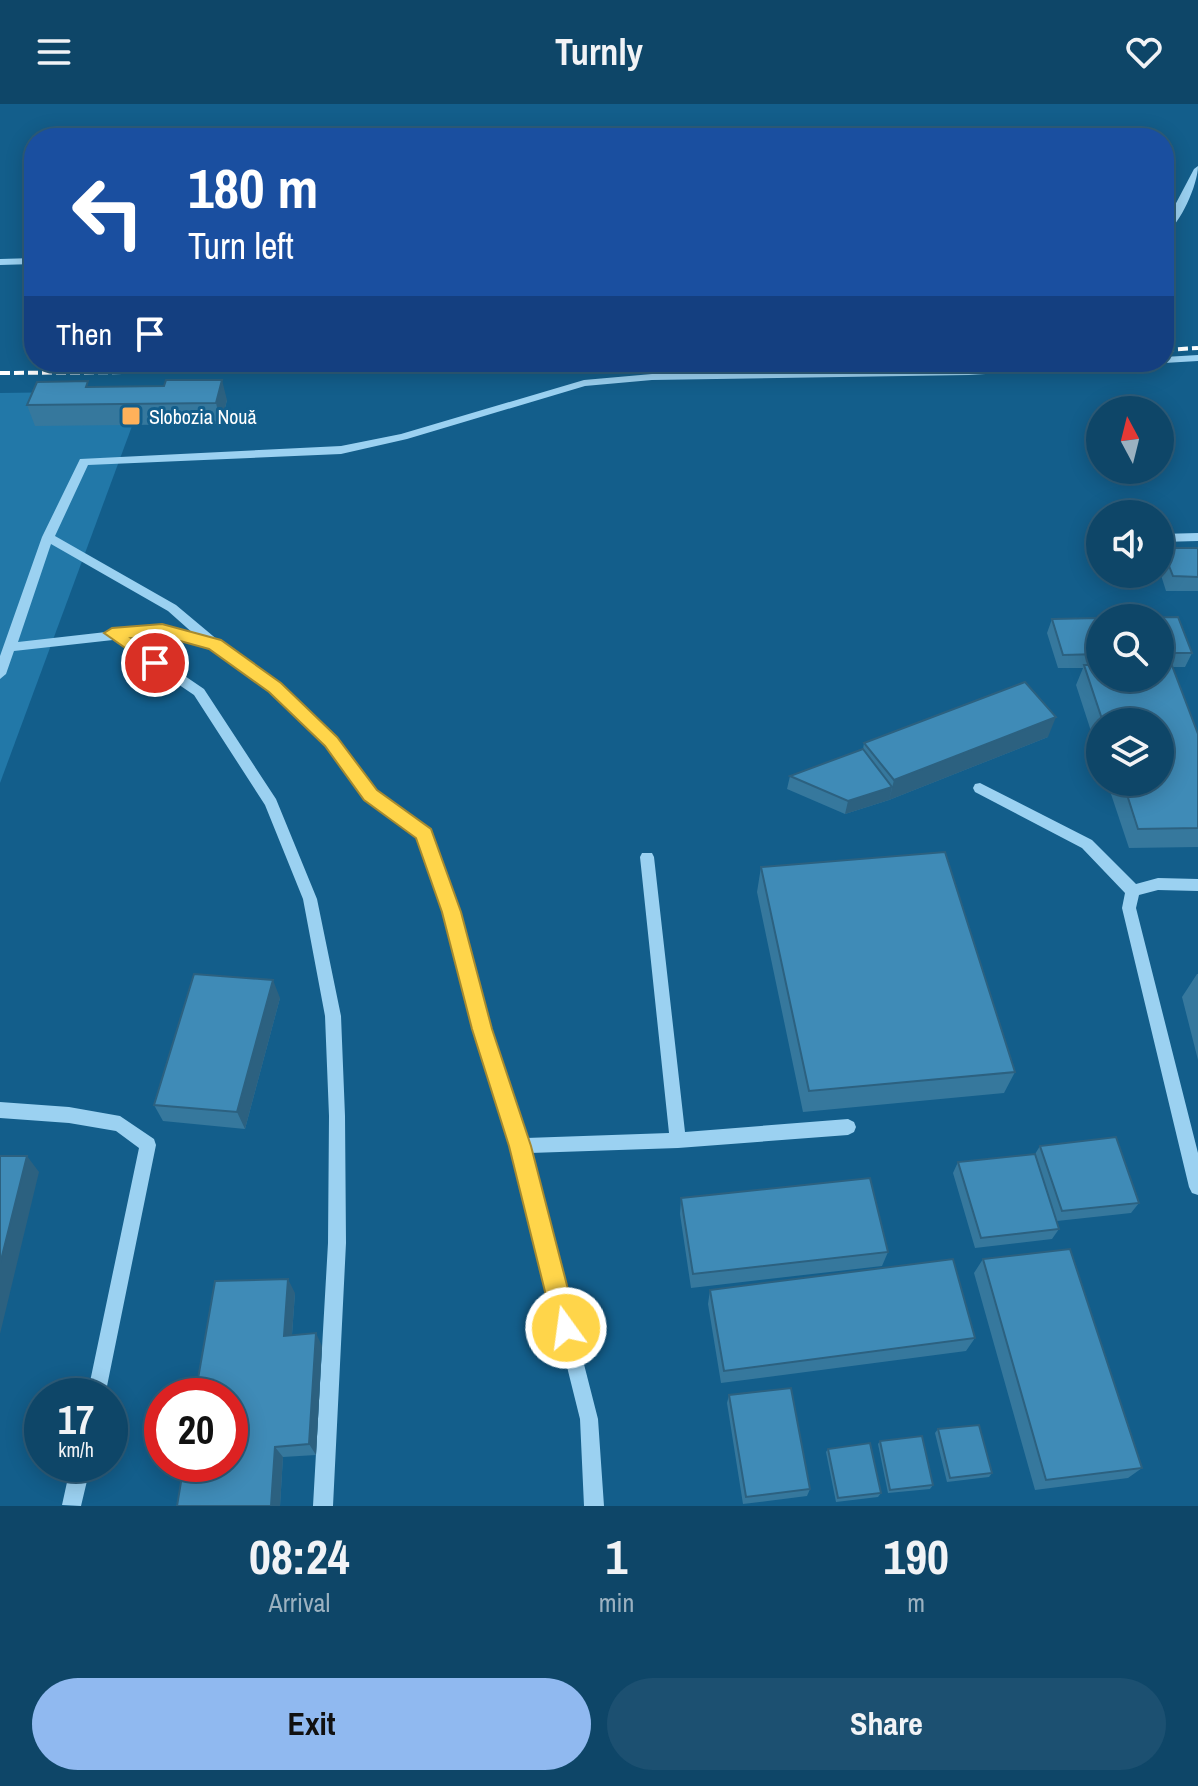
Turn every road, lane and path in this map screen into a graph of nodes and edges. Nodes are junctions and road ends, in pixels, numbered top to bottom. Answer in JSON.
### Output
{"nodes":[{"id":1,"x":1198,"y":169,"type":"edge"},
{"id":2,"x":1174,"y":218,"type":"edge"},
{"id":3,"x":24,"y":261,"type":"edge"},
{"id":4,"x":0,"y":262,"type":"edge"},
{"id":5,"x":1198,"y":358,"type":"edge"},
{"id":6,"x":1174,"y":359,"type":"edge"},
{"id":7,"x":969,"y":372,"type":"edge"},
{"id":8,"x":48,"y":537,"type":"junction"},
{"id":9,"x":1198,"y":537,"type":"edge"},
{"id":10,"x":1174,"y":538,"type":"edge"},
{"id":11,"x":112,"y":633,"type":"junction"},
{"id":12,"x":215,"y":644,"type":"junction"},
{"id":13,"x":10,"y":647,"type":"junction"},
{"id":14,"x":0,"y":674,"type":"edge"},
{"id":15,"x":980,"y":788,"type":"dead end"},
{"id":16,"x":647,"y":857,"type":"dead end"},
{"id":17,"x":1198,"y":885,"type":"edge"},
{"id":18,"x":1133,"y":891,"type":"junction"},
{"id":19,"x":0,"y":1110,"type":"edge"},
{"id":20,"x":848,"y":1127,"type":"dead end"},
{"id":21,"x":678,"y":1140,"type":"junction"},
{"id":22,"x":520,"y":1146,"type":"junction"},
{"id":23,"x":1198,"y":1187,"type":"edge"},
{"id":24,"x":100,"y":1378,"type":"edge"},
{"id":25,"x":77,"y":1482,"type":"edge"},
{"id":26,"x":72,"y":1505,"type":"edge"},
{"id":27,"x":323,"y":1506,"type":"edge"},
{"id":28,"x":594,"y":1506,"type":"edge"}],
"edges":[{"from":1,"to":2,"type":"street"},
{"from":3,"to":4,"type":"street"},
{"from":5,"to":6,"type":"street"},
{"from":7,"to":8,"type":"street"},
{"from":8,"to":12,"type":"street"},
{"from":8,"to":13,"type":"street"},
{"from":9,"to":10,"type":"street"},
{"from":11,"to":12,"type":"street"},
{"from":11,"to":13,"type":"street"},
{"from":11,"to":27,"type":"street"},
{"from":12,"to":22,"type":"street"},
{"from":13,"to":14,"type":"street"},
{"from":15,"to":18,"type":"street"},
{"from":16,"to":21,"type":"street"},
{"from":17,"to":18,"type":"street"},
{"from":18,"to":23,"type":"street"},
{"from":19,"to":24,"type":"street"},
{"from":20,"to":21,"type":"street"},
{"from":21,"to":22,"type":"street"},
{"from":22,"to":28,"type":"street"},
{"from":25,"to":26,"type":"street"}]}
